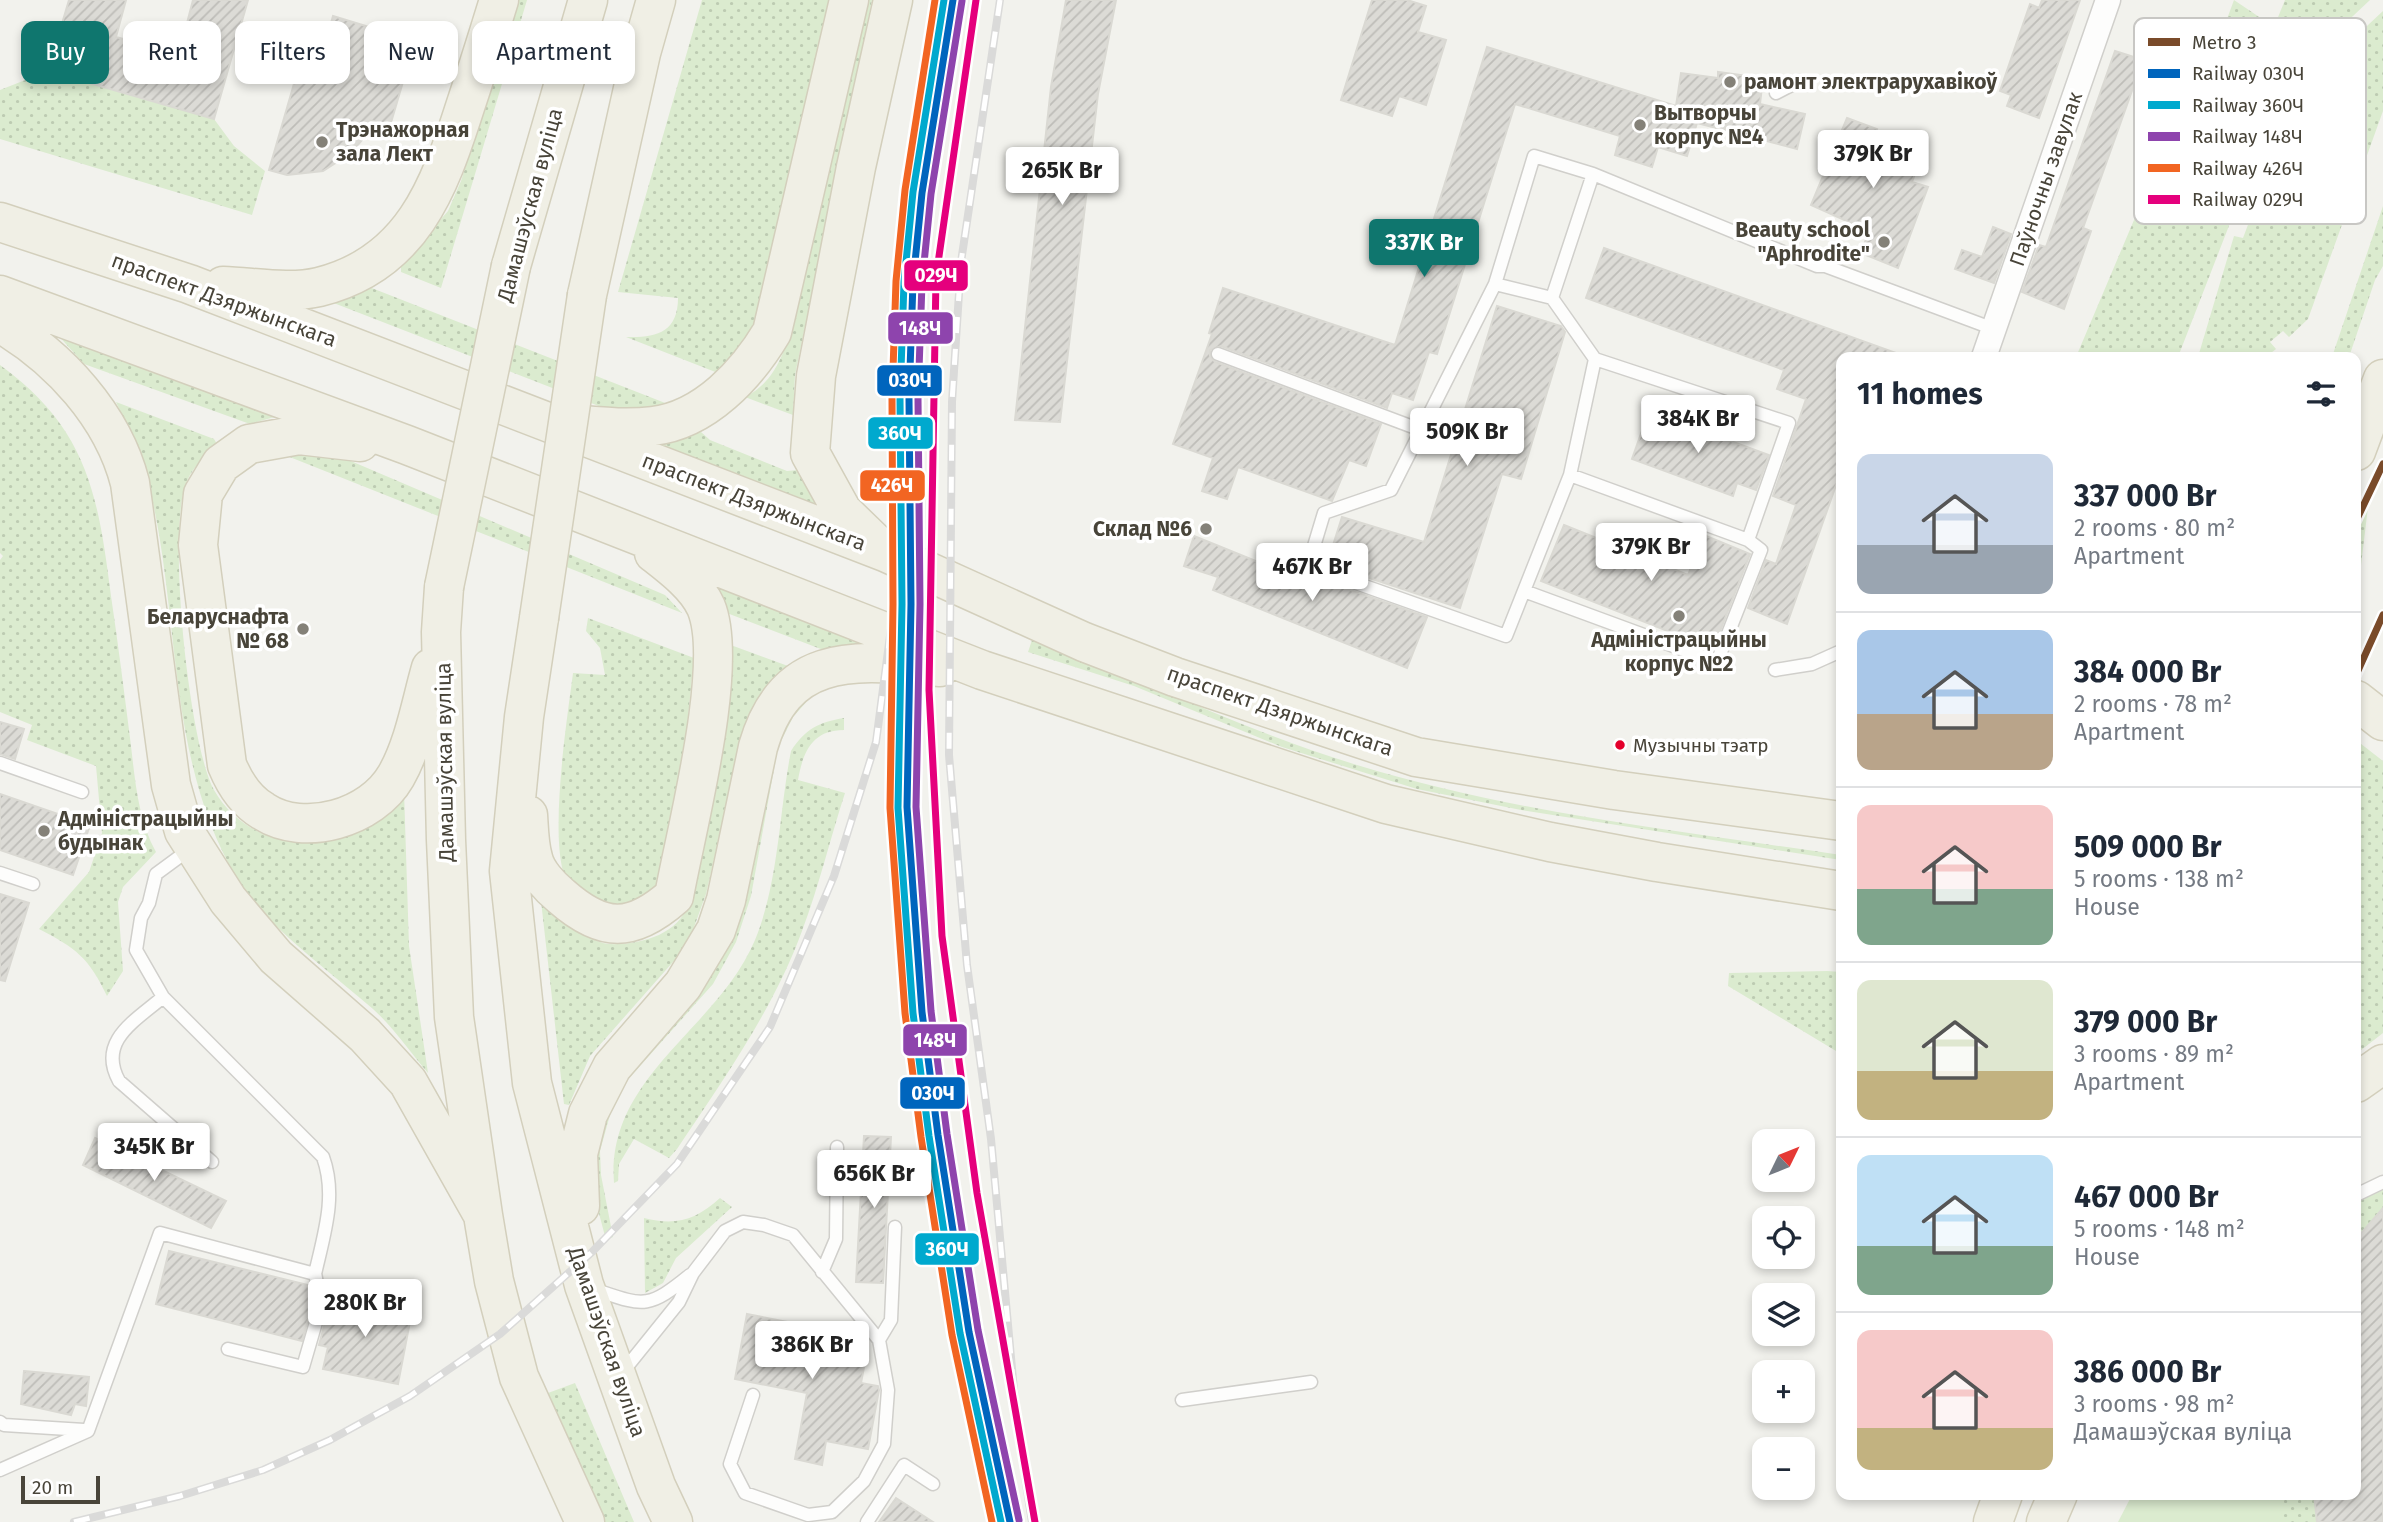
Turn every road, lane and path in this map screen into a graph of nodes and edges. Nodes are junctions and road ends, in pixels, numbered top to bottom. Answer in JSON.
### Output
{"nodes":[{"id":1,"x":499,"y":0,"type":"edge"},
{"id":2,"x":588,"y":0,"type":"edge"},
{"id":3,"x":656,"y":0,"type":"edge"},
{"id":4,"x":849,"y":0,"type":"edge"},
{"id":5,"x":893,"y":0,"type":"edge"},
{"id":6,"x":2108,"y":0,"type":"edge"},
{"id":7,"x":1799,"y":81,"type":"dead end"},
{"id":8,"x":1776,"y":93,"type":"dead end"},
{"id":9,"x":1593,"y":174,"type":"junction"},
{"id":10,"x":0,"y":222,"type":"edge"},
{"id":11,"x":189,"y":284,"type":"junction"},
{"id":12,"x":1495,"y":284,"type":"junction"},
{"id":13,"x":0,"y":295,"type":"edge"},
{"id":14,"x":1552,"y":298,"type":"junction"},
{"id":15,"x":0,"y":323,"type":"edge"},
{"id":16,"x":1994,"y":329,"type":"junction"},
{"id":17,"x":1986,"y":352,"type":"edge"},
{"id":18,"x":1218,"y":354,"type":"dead end"},
{"id":19,"x":1595,"y":359,"type":"junction"},
{"id":20,"x":2383,"y":379,"type":"edge"},
{"id":21,"x":540,"y":421,"type":"junction"},
{"id":22,"x":1421,"y":430,"type":"junction"},
{"id":23,"x":2361,"y":437,"type":"edge"},
{"id":24,"x":407,"y":445,"type":"junction"},
{"id":25,"x":1570,"y":475,"type":"junction"},
{"id":26,"x":610,"y":527,"type":"junction"},
{"id":27,"x":1748,"y":540,"type":"junction"},
{"id":28,"x":885,"y":552,"type":"junction"},
{"id":29,"x":1524,"y":591,"type":"junction"},
{"id":30,"x":441,"y":632,"type":"junction"},
{"id":31,"x":1836,"y":653,"type":"edge"},
{"id":32,"x":982,"y":670,"type":"junction"},
{"id":33,"x":1775,"y":670,"type":"dead end"},
{"id":34,"x":2361,"y":704,"type":"edge"},
{"id":35,"x":524,"y":717,"type":"junction"},
{"id":36,"x":2383,"y":721,"type":"edge"},
{"id":37,"x":0,"y":763,"type":"edge"},
{"id":38,"x":82,"y":792,"type":"dead end"},
{"id":39,"x":1836,"y":820,"type":"edge"},
{"id":40,"x":193,"y":846,"type":"junction"},
{"id":41,"x":0,"y":873,"type":"edge"},
{"id":42,"x":33,"y":884,"type":"dead end"},
{"id":43,"x":1836,"y":890,"type":"edge"},
{"id":44,"x":163,"y":997,"type":"junction"},
{"id":45,"x":2383,"y":1064,"type":"edge"},
{"id":46,"x":2361,"y":1079,"type":"edge"},
{"id":47,"x":837,"y":1147,"type":"dead end"},
{"id":48,"x":212,"y":1162,"type":"dead end"},
{"id":49,"x":2383,"y":1182,"type":"edge"},
{"id":50,"x":2361,"y":1193,"type":"edge"},
{"id":51,"x":483,"y":1215,"type":"junction"},
{"id":52,"x":895,"y":1227,"type":"dead end"},
{"id":53,"x":822,"y":1272,"type":"junction"},
{"id":54,"x":315,"y":1273,"type":"junction"},
{"id":55,"x":693,"y":1273,"type":"junction"},
{"id":56,"x":584,"y":1285,"type":"junction"},
{"id":57,"x":879,"y":1340,"type":"junction"},
{"id":58,"x":228,"y":1349,"type":"dead end"},
{"id":59,"x":619,"y":1377,"type":"junction"},
{"id":60,"x":1311,"y":1382,"type":"dead end"},
{"id":61,"x":753,"y":1395,"type":"dead end"},
{"id":62,"x":1182,"y":1400,"type":"dead end"},
{"id":63,"x":0,"y":1422,"type":"edge"},
{"id":64,"x":88,"y":1431,"type":"junction"},
{"id":65,"x":0,"y":1470,"type":"edge"},
{"id":66,"x":933,"y":1484,"type":"dead end"},
{"id":67,"x":2001,"y":1500,"type":"edge"},
{"id":68,"x":2055,"y":1500,"type":"edge"},
{"id":69,"x":809,"y":1518,"type":"edge"},
{"id":70,"x":585,"y":1522,"type":"edge"},
{"id":71,"x":673,"y":1522,"type":"edge"},
{"id":72,"x":867,"y":1522,"type":"edge"},
{"id":73,"x":1993,"y":1522,"type":"edge"},
{"id":74,"x":2046,"y":1522,"type":"edge"}],
"edges":[{"from":1,"to":11,"type":"main road"},
{"from":2,"to":30,"type":"main road","name":"Дамашэўская вуліца","bridge":true},
{"from":3,"to":35,"type":"main road","name":"Дамашэўская вуліца","bridge":true},
{"from":4,"to":21,"type":"main road"},
{"from":5,"to":28,"type":"main road"},
{"from":6,"to":16,"type":"street","name":"Паўночны завулак"},
{"from":7,"to":8,"type":"lane"},
{"from":9,"to":12,"type":"lane"},
{"from":9,"to":14,"type":"lane"},
{"from":9,"to":16,"type":"lane"},
{"from":10,"to":11,"type":"main road","name":"праспект Дзяржынскага"},
{"from":11,"to":21,"type":"main road","name":"праспект Дзяржынскага"},
{"from":12,"to":14,"type":"lane"},
{"from":12,"to":22,"type":"lane"},
{"from":13,"to":24,"type":"main road"},
{"from":14,"to":19,"type":"lane"},
{"from":15,"to":40,"type":"main road"},
{"from":16,"to":17,"type":"street","name":"Паўночны завулак"},
{"from":18,"to":22,"type":"lane"},
{"from":19,"to":25,"type":"lane"},
{"from":19,"to":27,"type":"lane"},
{"from":20,"to":23,"type":"main road"},
{"from":21,"to":28,"type":"main road","name":"праспект Дзяржынскага"},
{"from":22,"to":29,"type":"lane"},
{"from":24,"to":26,"type":"main road"},
{"from":24,"to":30,"type":"main road"},
{"from":25,"to":27,"type":"lane"},
{"from":25,"to":29,"type":"lane"},
{"from":26,"to":32,"type":"main road"},
{"from":26,"to":35,"type":"main road"},
{"from":27,"to":29,"type":"lane"},
{"from":28,"to":39,"type":"main road","name":"праспект Дзяржынскага"},
{"from":30,"to":51,"type":"main road","name":"Дамашэўская вуліца"},
{"from":31,"to":33,"type":"lane"},
{"from":32,"to":43,"type":"main road"},
{"from":32,"to":56,"type":"main road"},
{"from":34,"to":36,"type":"main road"},
{"from":35,"to":56,"type":"main road","name":"Дамашэўская вуліца"},
{"from":37,"to":38,"type":"lane"},
{"from":40,"to":44,"type":"lane"},
{"from":40,"to":51,"type":"main road"},
{"from":41,"to":42,"type":"lane"},
{"from":44,"to":48,"type":"lane"},
{"from":44,"to":54,"type":"lane"},
{"from":45,"to":46,"type":"main road"},
{"from":47,"to":53,"type":"lane"},
{"from":49,"to":50,"type":"lane"},
{"from":51,"to":70,"type":"main road","name":"Дамашэўская вуліца"},
{"from":52,"to":57,"type":"lane"},
{"from":53,"to":55,"type":"lane"},
{"from":53,"to":57,"type":"lane"},
{"from":54,"to":58,"type":"lane"},
{"from":54,"to":64,"type":"lane"},
{"from":55,"to":56,"type":"lane"},
{"from":55,"to":59,"type":"lane"},
{"from":56,"to":59,"type":"main road","name":"Дамашэўская вуліца"},
{"from":57,"to":69,"type":"lane"},
{"from":59,"to":71,"type":"main road","name":"Дамашэўская вуліца"},
{"from":60,"to":62,"type":"lane"},
{"from":61,"to":69,"type":"lane"},
{"from":63,"to":64,"type":"lane"},
{"from":64,"to":65,"type":"lane"},
{"from":66,"to":72,"type":"lane"},
{"from":67,"to":73,"type":"main road"},
{"from":68,"to":74,"type":"main road"}]}
